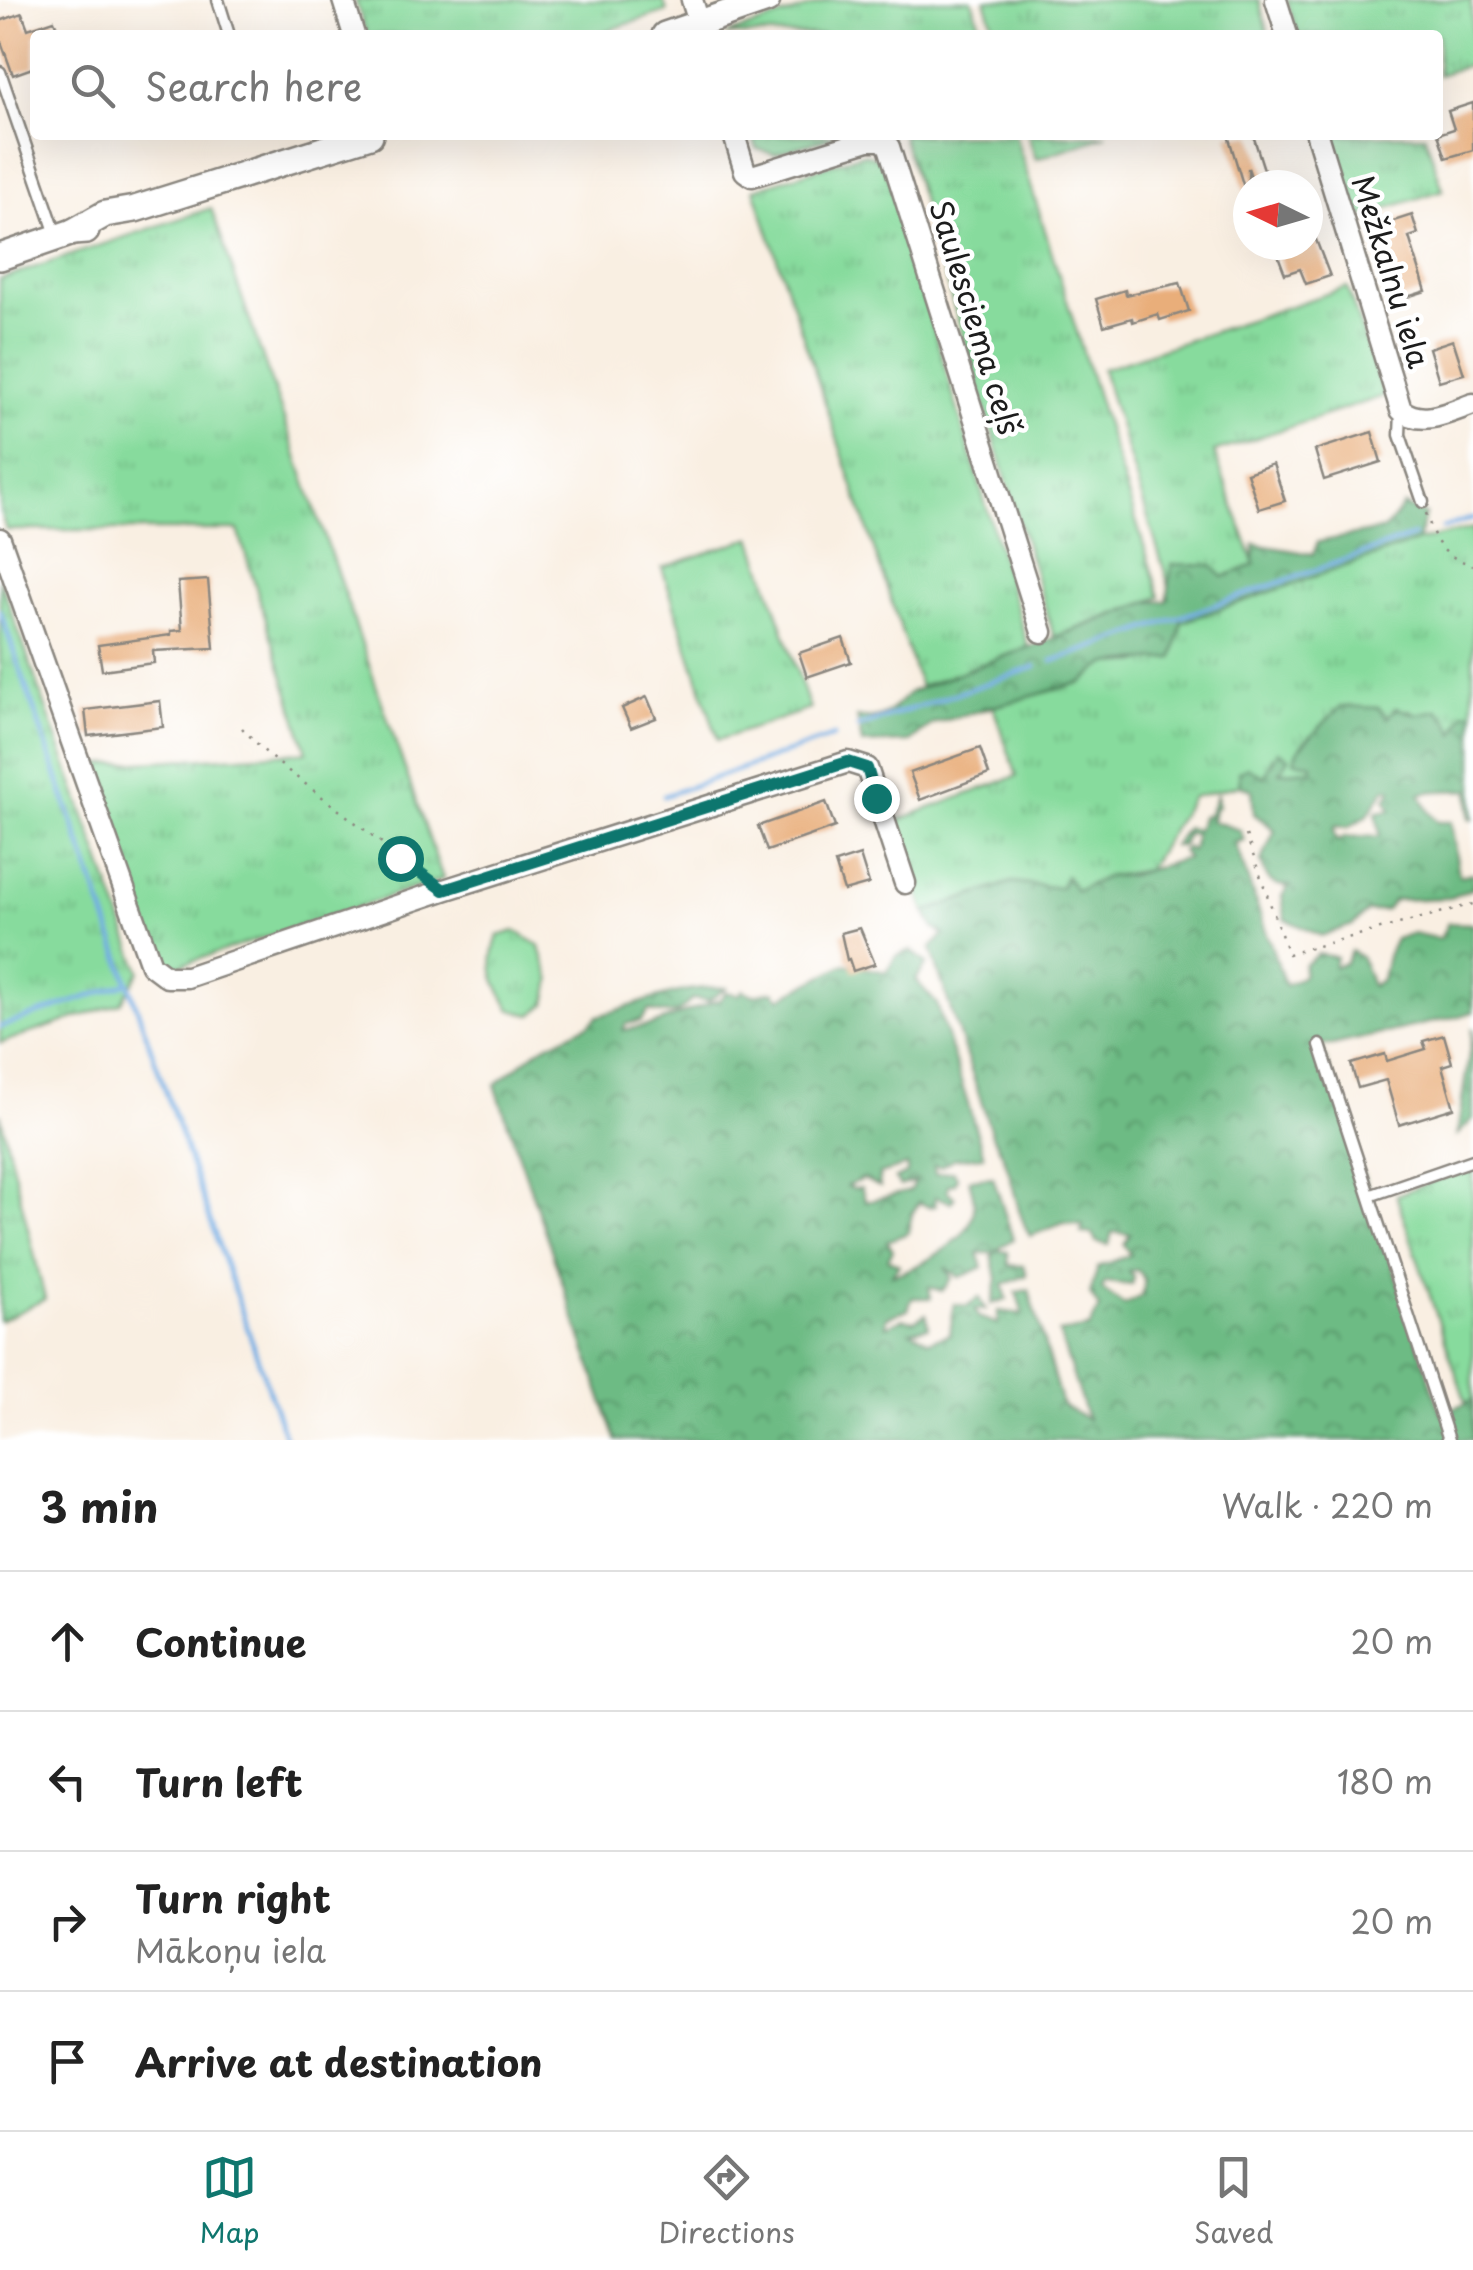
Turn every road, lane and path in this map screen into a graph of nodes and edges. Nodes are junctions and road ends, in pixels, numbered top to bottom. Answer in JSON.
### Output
{"nodes":[{"id":1,"x":218,"y":0,"type":"edge"},
{"id":2,"x":343,"y":0,"type":"edge"},
{"id":3,"x":768,"y":0,"type":"edge"},
{"id":4,"x":1276,"y":0,"type":"edge"},
{"id":5,"x":698,"y":19,"type":"edge"},
{"id":6,"x":228,"y":30,"type":"edge"},
{"id":7,"x":352,"y":30,"type":"edge"},
{"id":8,"x":675,"y":30,"type":"edge"},
{"id":9,"x":1285,"y":30,"type":"edge"},
{"id":10,"x":0,"y":72,"type":"edge"},
{"id":11,"x":354,"y":140,"type":"edge"},
{"id":12,"x":736,"y":140,"type":"edge"},
{"id":13,"x":868,"y":140,"type":"edge"},
{"id":14,"x":883,"y":140,"type":"edge"},
{"id":15,"x":1320,"y":140,"type":"edge"},
{"id":16,"x":65,"y":235,"type":"junction"},
{"id":17,"x":0,"y":257,"type":"edge"},
{"id":18,"x":1473,"y":404,"type":"edge"},
{"id":19,"x":1401,"y":410,"type":"junction"},
{"id":20,"x":1422,"y":502,"type":"joint"},
{"id":21,"x":0,"y":539,"type":"edge"},
{"id":22,"x":1473,"y":564,"type":"edge"},
{"id":23,"x":1042,"y":632,"type":"dead end"},
{"id":24,"x":242,"y":728,"type":"dead end"},
{"id":25,"x":1246,"y":835,"type":"dead end"},
{"id":26,"x":905,"y":883,"type":"dead end"},
{"id":27,"x":444,"y":890,"type":"junction"},
{"id":28,"x":1473,"y":904,"type":"edge"},
{"id":29,"x":1320,"y":1045,"type":"dead end"},
{"id":30,"x":1473,"y":1160,"type":"edge"},
{"id":31,"x":1372,"y":1195,"type":"junction"},
{"id":32,"x":1449,"y":1440,"type":"edge"}],
"edges":[{"from":1,"to":6,"type":"lane"},
{"from":2,"to":7,"type":"street"},
{"from":3,"to":5,"type":"street"},
{"from":4,"to":9,"type":"street"},
{"from":5,"to":8,"type":"street"},
{"from":10,"to":16,"type":"lane"},
{"from":11,"to":16,"type":"street"},
{"from":12,"to":13,"type":"street","name":"Saulesciema ceļš"},
{"from":14,"to":23,"type":"street","name":"Saulesciema ceļš"},
{"from":15,"to":19,"type":"street","name":"Mežkalnu iela"},
{"from":16,"to":17,"type":"street"},
{"from":18,"to":19,"type":"street","name":"Mežkalnu iela"},
{"from":19,"to":20,"type":"lane"},
{"from":20,"to":22,"type":"path"},
{"from":21,"to":27,"type":"street"},
{"from":24,"to":27,"type":"path"},
{"from":25,"to":28,"type":"path"},
{"from":26,"to":27,"type":"street"},
{"from":29,"to":31,"type":"lane"},
{"from":30,"to":31,"type":"lane"},
{"from":31,"to":32,"type":"lane"}]}
